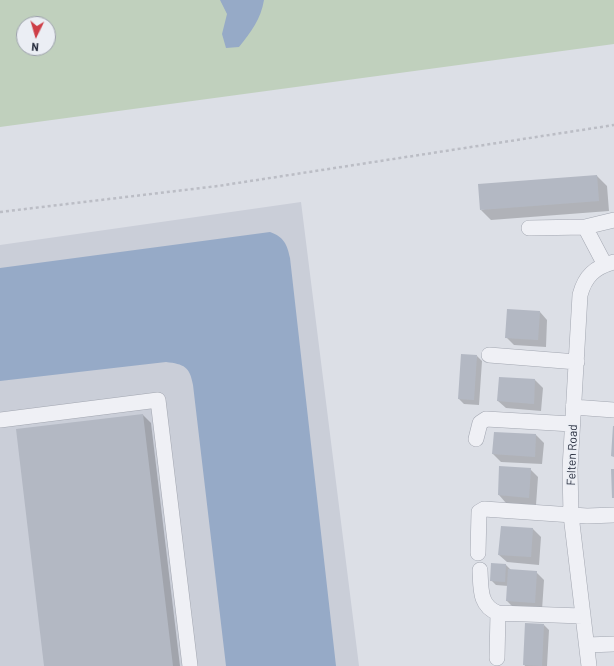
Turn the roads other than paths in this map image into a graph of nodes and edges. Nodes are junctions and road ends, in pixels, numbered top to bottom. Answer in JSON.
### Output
{"nodes":[{"id":1,"x":614,"y":220,"type":"edge"},
{"id":2,"x":585,"y":227,"type":"junction"},
{"id":3,"x":529,"y":228,"type":"dead end"},
{"id":4,"x":610,"y":263,"type":"edge"},
{"id":5,"x":489,"y":355,"type":"dead end"},
{"id":6,"x":577,"y":362,"type":"junction"},
{"id":7,"x":574,"y":408,"type":"junction"},
{"id":8,"x":614,"y":410,"type":"edge"},
{"id":9,"x":0,"y":420,"type":"edge"},
{"id":10,"x":572,"y":424,"type":"junction"},
{"id":11,"x":476,"y":439,"type":"dead end"},
{"id":12,"x":571,"y":515,"type":"junction"},
{"id":13,"x":614,"y":515,"type":"edge"},
{"id":14,"x":478,"y":553,"type":"dead end"},
{"id":15,"x":480,"y":570,"type":"dead end"},
{"id":16,"x":498,"y":613,"type":"junction"},
{"id":17,"x":582,"y":616,"type":"junction"},
{"id":18,"x":614,"y":644,"type":"edge"},
{"id":19,"x":587,"y":645,"type":"junction"},
{"id":20,"x":497,"y":658,"type":"dead end"},
{"id":21,"x":190,"y":666,"type":"edge"},
{"id":22,"x":589,"y":666,"type":"edge"}],
"edges":[{"from":1,"to":2,"type":"street"},
{"from":2,"to":3,"type":"street"},
{"from":2,"to":4,"type":"street"},
{"from":4,"to":6,"type":"street","name":"Felten Road"},
{"from":5,"to":6,"type":"street"},
{"from":6,"to":7,"type":"street","name":"Felten Road"},
{"from":7,"to":8,"type":"street"},
{"from":7,"to":10,"type":"street","name":"Felten Road"},
{"from":9,"to":21,"type":"street"},
{"from":10,"to":11,"type":"street"},
{"from":10,"to":12,"type":"street","name":"Felten Road"},
{"from":12,"to":13,"type":"street"},
{"from":12,"to":14,"type":"street"},
{"from":12,"to":17,"type":"street","name":"Felten Road"},
{"from":15,"to":16,"type":"street"},
{"from":16,"to":17,"type":"street"},
{"from":16,"to":20,"type":"street"},
{"from":17,"to":19,"type":"street","name":"Felten Road"},
{"from":18,"to":19,"type":"street"},
{"from":19,"to":22,"type":"street","name":"Felten Road"}]}
